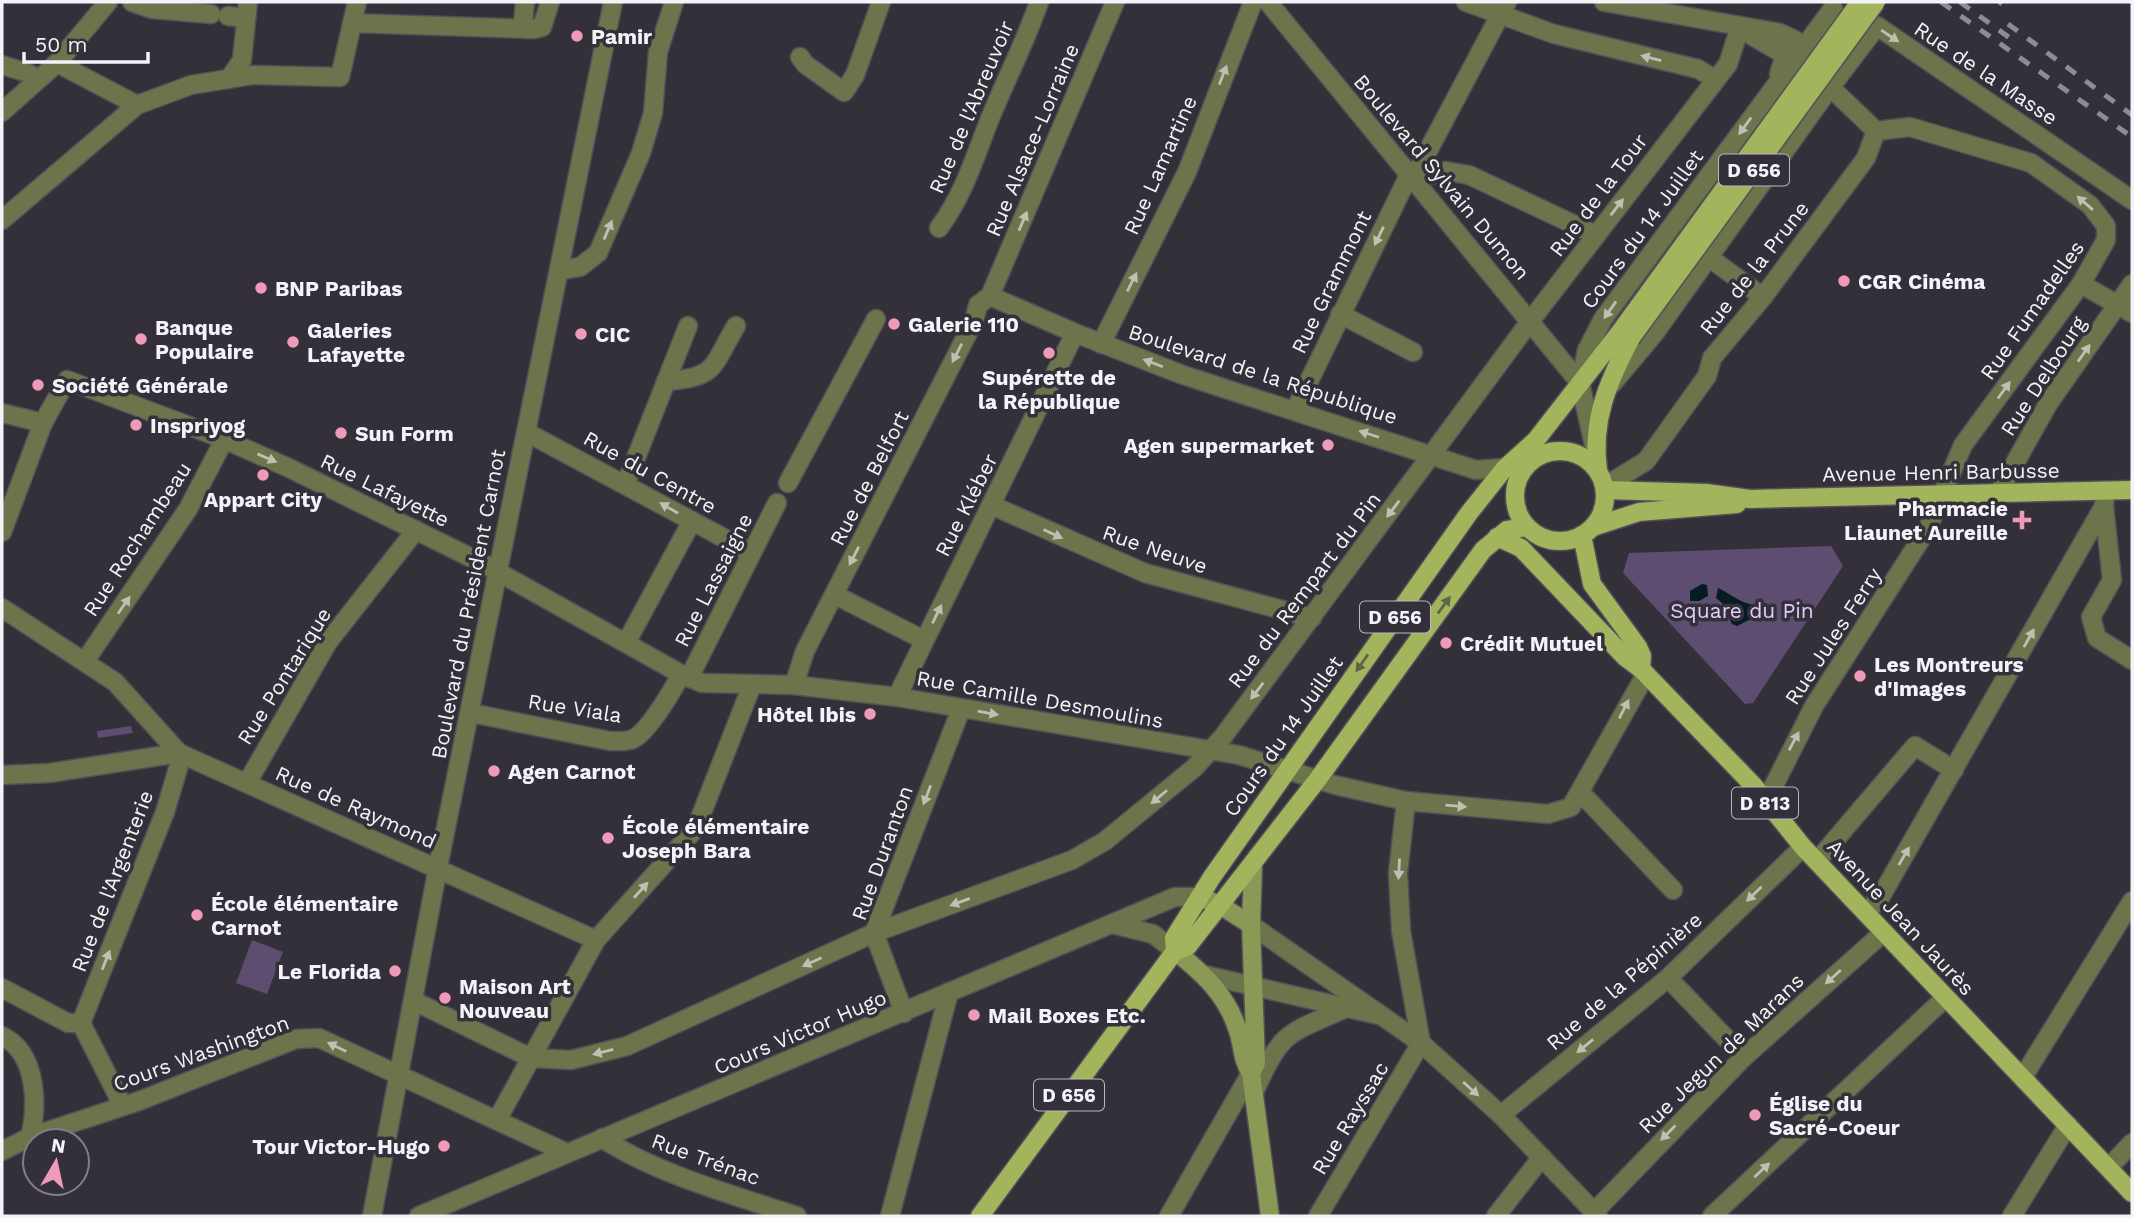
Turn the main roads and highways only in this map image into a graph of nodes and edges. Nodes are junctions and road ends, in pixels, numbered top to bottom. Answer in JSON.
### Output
{"nodes":[{"id":1,"x":1860,"y":2,"type":"edge"},
{"id":2,"x":1876,"y":2,"type":"edge"},
{"id":3,"x":1626,"y":335,"type":"junction"},
{"id":4,"x":1536,"y":440,"type":"junction"},
{"id":5,"x":1526,"y":466,"type":"junction"},
{"id":6,"x":1602,"y":483,"type":"junction"},
{"id":7,"x":2132,"y":490,"type":"edge"},
{"id":8,"x":1750,"y":499,"type":"junction"},
{"id":9,"x":1527,"y":527,"type":"junction"},
{"id":10,"x":1587,"y":531,"type":"junction"},
{"id":11,"x":1497,"y":537,"type":"junction"},
{"id":12,"x":1644,"y":672,"type":"junction"},
{"id":13,"x":1253,"y":866,"type":"junction"},
{"id":14,"x":1199,"y":897,"type":"junction"},
{"id":15,"x":1220,"y":905,"type":"junction"},
{"id":16,"x":1251,"y":925,"type":"junction"},
{"id":17,"x":1175,"y":951,"type":"junction"},
{"id":18,"x":1251,"y":1073,"type":"junction"},
{"id":19,"x":2132,"y":1193,"type":"edge"},
{"id":20,"x":981,"y":1216,"type":"edge"},
{"id":21,"x":1270,"y":1216,"type":"edge"}],
"edges":[{"from":1,"to":3,"type":"main road","number":"D 656","bridge":true},
{"from":2,"to":3,"type":"main road","number":"D 656","bridge":true},
{"from":3,"to":4,"type":"main road","name":"Cours du 14 Juillet","number":"D 656"},
{"from":3,"to":6,"type":"main road","number":"D 656"},
{"from":4,"to":5,"type":"main road","name":"Cours du 14 Juillet","number":"D 656"},
{"from":4,"to":14,"type":"main road","name":"Cours du 14 Juillet","number":"D 656","one_way":true},
{"from":5,"to":6,"type":"main road"},
{"from":5,"to":9,"type":"main road"},
{"from":6,"to":8,"type":"main road","name":"Avenue Henri Barbusse"},
{"from":6,"to":10,"type":"main road"},
{"from":7,"to":8,"type":"main road","name":"Avenue Henri Barbusse"},
{"from":8,"to":10,"type":"main road","name":"Avenue Henri Barbusse"},
{"from":9,"to":10,"type":"main road"},
{"from":9,"to":11,"type":"main road","number":"D 656"},
{"from":10,"to":12,"type":"main road","number":"D 813"},
{"from":11,"to":12,"type":"main road","number":"D 813"},
{"from":13,"to":11,"type":"main road","number":"D 656","one_way":true},
{"from":12,"to":19,"type":"main road","name":"Avenue Jean Jaurès","number":"D 813"},
{"from":13,"to":15,"type":"main road","number":"D 656"},
{"from":13,"to":16,"type":"main road"},
{"from":14,"to":15,"type":"main road"},
{"from":14,"to":17,"type":"main road","number":"D 656"},
{"from":15,"to":16,"type":"main road"},
{"from":15,"to":17,"type":"main road","number":"D 656"},
{"from":16,"to":18,"type":"main road"},
{"from":17,"to":18,"type":"main road"},
{"from":17,"to":20,"type":"main road","number":"D 656"},
{"from":18,"to":21,"type":"main road"}]}
